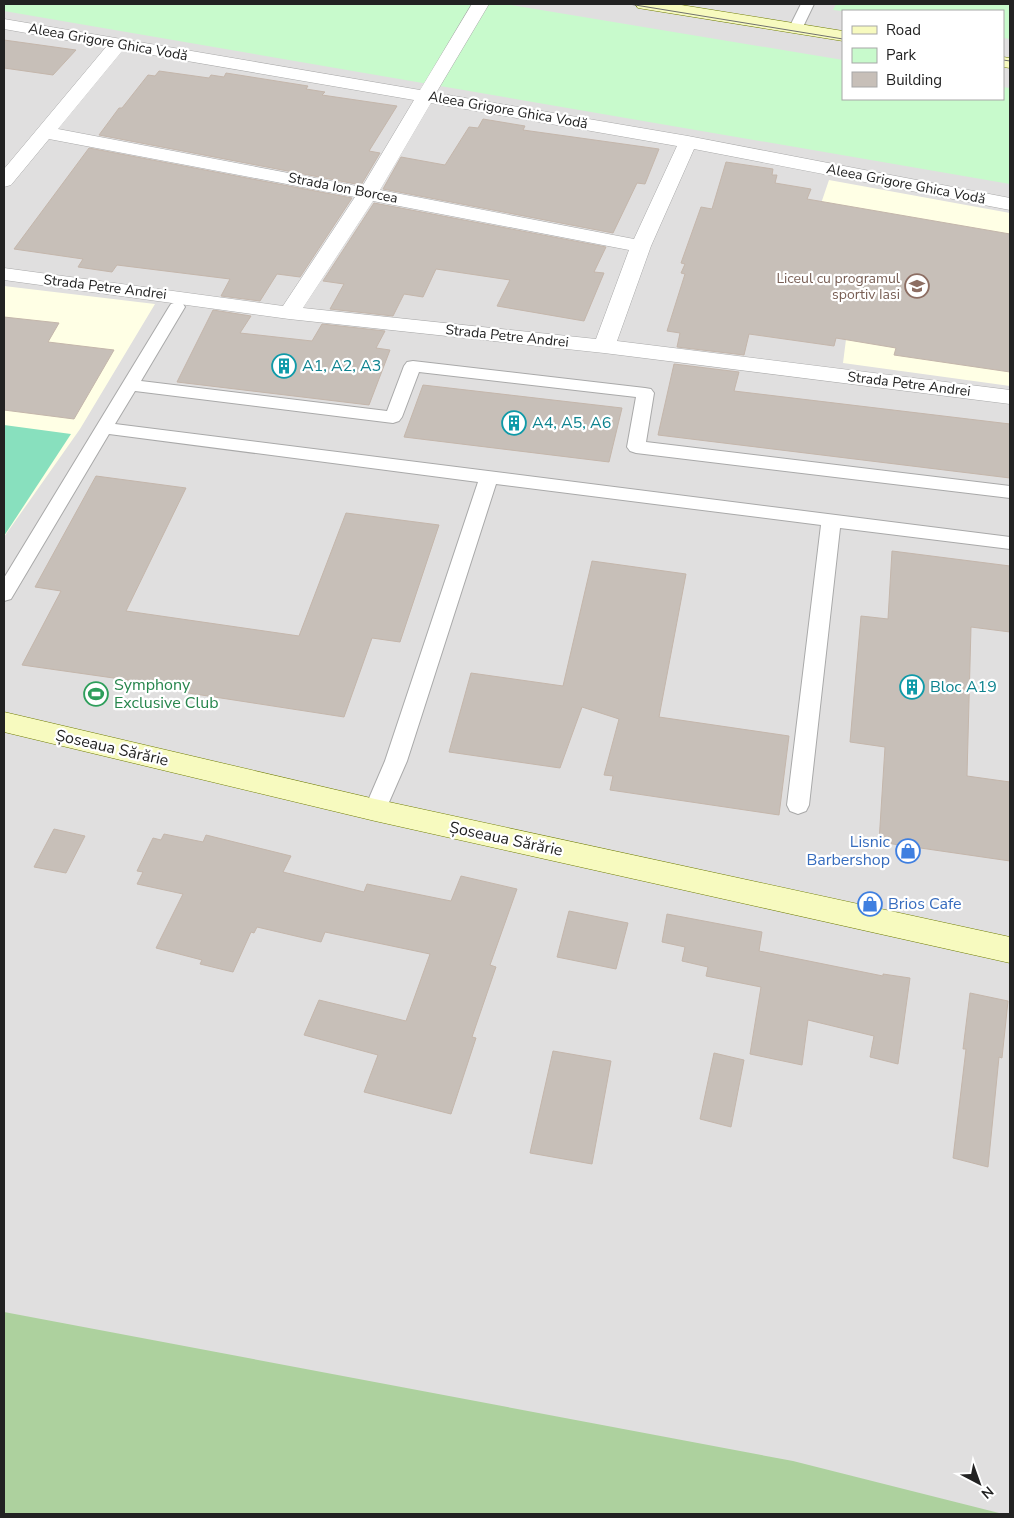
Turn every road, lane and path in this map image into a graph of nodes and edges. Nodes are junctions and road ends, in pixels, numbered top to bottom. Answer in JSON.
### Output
{"nodes":[{"id":1,"x":480,"y":4,"type":"edge"},
{"id":2,"x":644,"y":4,"type":"edge"},
{"id":3,"x":807,"y":4,"type":"edge"},
{"id":4,"x":4,"y":24,"type":"edge"},
{"id":5,"x":796,"y":28,"type":"junction"},
{"id":6,"x":842,"y":36,"type":"edge"},
{"id":7,"x":119,"y":43,"type":"junction"},
{"id":8,"x":424,"y":96,"type":"junction"},
{"id":9,"x":45,"y":132,"type":"junction"},
{"id":10,"x":688,"y":142,"type":"junction"},
{"id":11,"x":4,"y":181,"type":"edge"},
{"id":12,"x":368,"y":193,"type":"junction"},
{"id":13,"x":1010,"y":204,"type":"edge"},
{"id":14,"x":641,"y":246,"type":"junction"},
{"id":15,"x":4,"y":274,"type":"edge"},
{"id":16,"x":177,"y":307,"type":"dead end"},
{"id":17,"x":289,"y":313,"type":"junction"},
{"id":18,"x":604,"y":346,"type":"junction"},
{"id":19,"x":130,"y":385,"type":"junction"},
{"id":20,"x":1010,"y":397,"type":"edge"},
{"id":21,"x":104,"y":428,"type":"junction"},
{"id":22,"x":489,"y":477,"type":"junction"},
{"id":23,"x":1010,"y":492,"type":"edge"},
{"id":24,"x":831,"y":521,"type":"junction"},
{"id":25,"x":1010,"y":543,"type":"edge"},
{"id":26,"x":4,"y":594,"type":"edge"},
{"id":27,"x":4,"y":722,"type":"edge"},
{"id":28,"x":798,"y":805,"type":"dead end"},
{"id":29,"x":375,"y":810,"type":"junction"},
{"id":30,"x":1010,"y":950,"type":"edge"}],
"edges":[{"from":1,"to":8,"type":"street"},
{"from":2,"to":5,"type":"street"},
{"from":3,"to":5,"type":"lane"},
{"from":4,"to":7,"type":"street","name":"Aleea Grigore Ghica Vodă"},
{"from":5,"to":6,"type":"street"},
{"from":7,"to":8,"type":"street","name":"Aleea Grigore Ghica Vodă"},
{"from":7,"to":9,"type":"street"},
{"from":8,"to":10,"type":"street","name":"Aleea Grigore Ghica Vodă"},
{"from":8,"to":12,"type":"street"},
{"from":9,"to":11,"type":"street"},
{"from":9,"to":12,"type":"street","name":"Strada Ion Borcea"},
{"from":10,"to":13,"type":"street","name":"Aleea Grigore Ghica Vodă"},
{"from":10,"to":14,"type":"street"},
{"from":12,"to":14,"type":"street","name":"Strada Ion Borcea"},
{"from":12,"to":17,"type":"street"},
{"from":14,"to":18,"type":"street"},
{"from":15,"to":17,"type":"street","name":"Strada Petre Andrei"},
{"from":16,"to":19,"type":"lane"},
{"from":17,"to":18,"type":"street","name":"Strada Petre Andrei"},
{"from":18,"to":20,"type":"street","name":"Strada Petre Andrei"},
{"from":19,"to":21,"type":"lane"},
{"from":19,"to":23,"type":"lane"},
{"from":21,"to":22,"type":"lane"},
{"from":21,"to":26,"type":"lane"},
{"from":22,"to":24,"type":"lane"},
{"from":22,"to":29,"type":"lane"},
{"from":24,"to":25,"type":"lane"},
{"from":24,"to":28,"type":"lane"},
{"from":27,"to":29,"type":"street","name":"Șoseaua Sărărie"},
{"from":29,"to":30,"type":"street","name":"Șoseaua Sărărie"}]}
